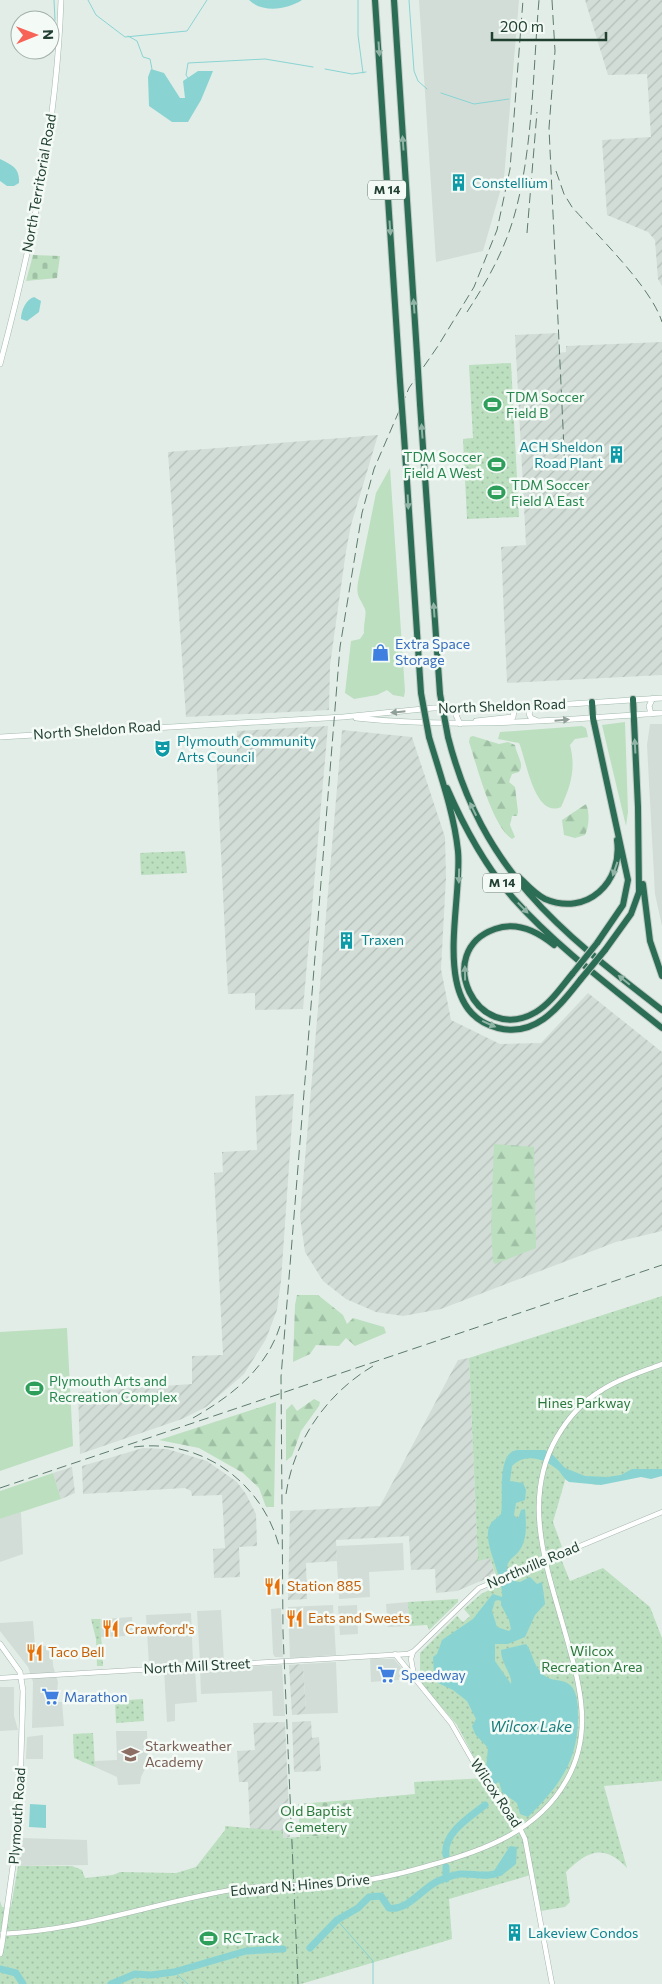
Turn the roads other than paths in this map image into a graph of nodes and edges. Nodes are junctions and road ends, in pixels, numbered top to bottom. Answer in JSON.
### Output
{"nodes":[{"id":1,"x":61,"y":0,"type":"edge"},
{"id":2,"x":375,"y":0,"type":"edge"},
{"id":3,"x":394,"y":0,"type":"edge"},
{"id":4,"x":0,"y":364,"type":"edge"},
{"id":5,"x":653,"y":698,"type":"junction"},
{"id":6,"x":662,"y":698,"type":"edge"},
{"id":7,"x":632,"y":700,"type":"junction"},
{"id":8,"x":592,"y":702,"type":"junction"},
{"id":9,"x":512,"y":706,"type":"junction"},
{"id":10,"x":540,"y":706,"type":"junction"},
{"id":11,"x":464,"y":707,"type":"junction"},
{"id":12,"x":662,"y":713,"type":"edge"},
{"id":13,"x":651,"y":714,"type":"junction"},
{"id":14,"x":634,"y":715,"type":"junction"},
{"id":15,"x":343,"y":717,"type":"junction"},
{"id":16,"x":592,"y":718,"type":"junction"},
{"id":17,"x":542,"y":722,"type":"junction"},
{"id":18,"x":460,"y":724,"type":"junction"},
{"id":19,"x":470,"y":724,"type":"junction"},
{"id":20,"x":0,"y":737,"type":"edge"},
{"id":21,"x":436,"y":762,"type":"junction"},
{"id":22,"x":612,"y":804,"type":"junction"},
{"id":23,"x":639,"y":835,"type":"junction"},
{"id":24,"x":497,"y":852,"type":"junction"},
{"id":25,"x":662,"y":976,"type":"edge"},
{"id":26,"x":601,"y":977,"type":"junction"},
{"id":27,"x":662,"y":1010,"type":"edge"},
{"id":28,"x":662,"y":1028,"type":"edge"},
{"id":29,"x":662,"y":1364,"type":"edge"},
{"id":30,"x":662,"y":1512,"type":"edge"},
{"id":31,"x":546,"y":1558,"type":"junction"},
{"id":32,"x":0,"y":1644,"type":"edge"},
{"id":33,"x":414,"y":1651,"type":"junction"},
{"id":34,"x":395,"y":1654,"type":"junction"},
{"id":35,"x":22,"y":1677,"type":"junction"},
{"id":36,"x":0,"y":1678,"type":"edge"},
{"id":37,"x":414,"y":1678,"type":"junction"},
{"id":38,"x":521,"y":1828,"type":"junction"},
{"id":39,"x":0,"y":1934,"type":"edge"},
{"id":40,"x":0,"y":1954,"type":"edge"},
{"id":41,"x":552,"y":1984,"type":"edge"}],
"edges":[{"from":1,"to":4,"type":"main road","name":"North Territorial Road"},
{"from":2,"to":21,"type":"highway","number":"M 14","one_way":true,"bridge":true},
{"from":24,"to":3,"type":"highway","number":"M 14","one_way":true,"bridge":true},
{"from":5,"to":6,"type":"main road","name":"North Sheldon Road"},
{"from":5,"to":7,"type":"main road","name":"North Sheldon Road"},
{"from":5,"to":13,"type":"main road"},
{"from":7,"to":8,"type":"main road","name":"North Sheldon Road"},
{"from":7,"to":14,"type":"highway"},
{"from":8,"to":10,"type":"main road","name":"North Sheldon Road"},
{"from":8,"to":16,"type":"highway"},
{"from":9,"to":10,"type":"main road","name":"North Sheldon Road"},
{"from":9,"to":11,"type":"main road","name":"North Sheldon Road"},
{"from":9,"to":19,"type":"main road"},
{"from":10,"to":17,"type":"main road"},
{"from":11,"to":15,"type":"main road","name":"North Sheldon Road","one_way":true},
{"from":11,"to":18,"type":"main road"},
{"from":12,"to":13,"type":"main road","name":"North Sheldon Road"},
{"from":13,"to":14,"type":"main road","name":"North Sheldon Road"},
{"from":14,"to":16,"type":"main road","name":"North Sheldon Road"},
{"from":23,"to":14,"type":"highway","one_way":true},
{"from":15,"to":18,"type":"main road","name":"North Sheldon Road"},
{"from":15,"to":20,"type":"main road","name":"North Sheldon Road"},
{"from":17,"to":16,"type":"main road","name":"North Sheldon Road","one_way":true},
{"from":16,"to":22,"type":"highway"},
{"from":17,"to":19,"type":"main road","name":"North Sheldon Road"},
{"from":18,"to":19,"type":"main road","name":"North Sheldon Road"},
{"from":21,"to":23,"type":"highway","one_way":true,"bridge":true},
{"from":21,"to":26,"type":"highway","number":"M 14","one_way":true},
{"from":22,"to":24,"type":"highway","one_way":true},
{"from":22,"to":26,"type":"highway","one_way":true,"bridge":true},
{"from":23,"to":25,"type":"highway"},
{"from":27,"to":24,"type":"highway","number":"M 14","one_way":true},
{"from":26,"to":28,"type":"highway","number":"M 14"},
{"from":29,"to":31,"type":"street","name":"Edward N. Hines Drive"},
{"from":30,"to":31,"type":"street","name":"Northville Road"},
{"from":31,"to":33,"type":"street","name":"Northville Road"},
{"from":31,"to":38,"type":"street","name":"Edward N. Hines Drive"},
{"from":32,"to":35,"type":"main road"},
{"from":33,"to":34,"type":"street"},
{"from":33,"to":37,"type":"street"},
{"from":34,"to":35,"type":"street","name":"North Mill Street"},
{"from":34,"to":37,"type":"street","name":"Wilcox Road"},
{"from":35,"to":36,"type":"street","name":"North Mill Street"},
{"from":35,"to":40,"type":"main road","name":"Plymouth Road","bridge":true},
{"from":37,"to":38,"type":"street","name":"Wilcox Road"},
{"from":38,"to":39,"type":"street","name":"Edward N. Hines Drive"},
{"from":38,"to":41,"type":"street","name":"Wilcox Road"}]}
